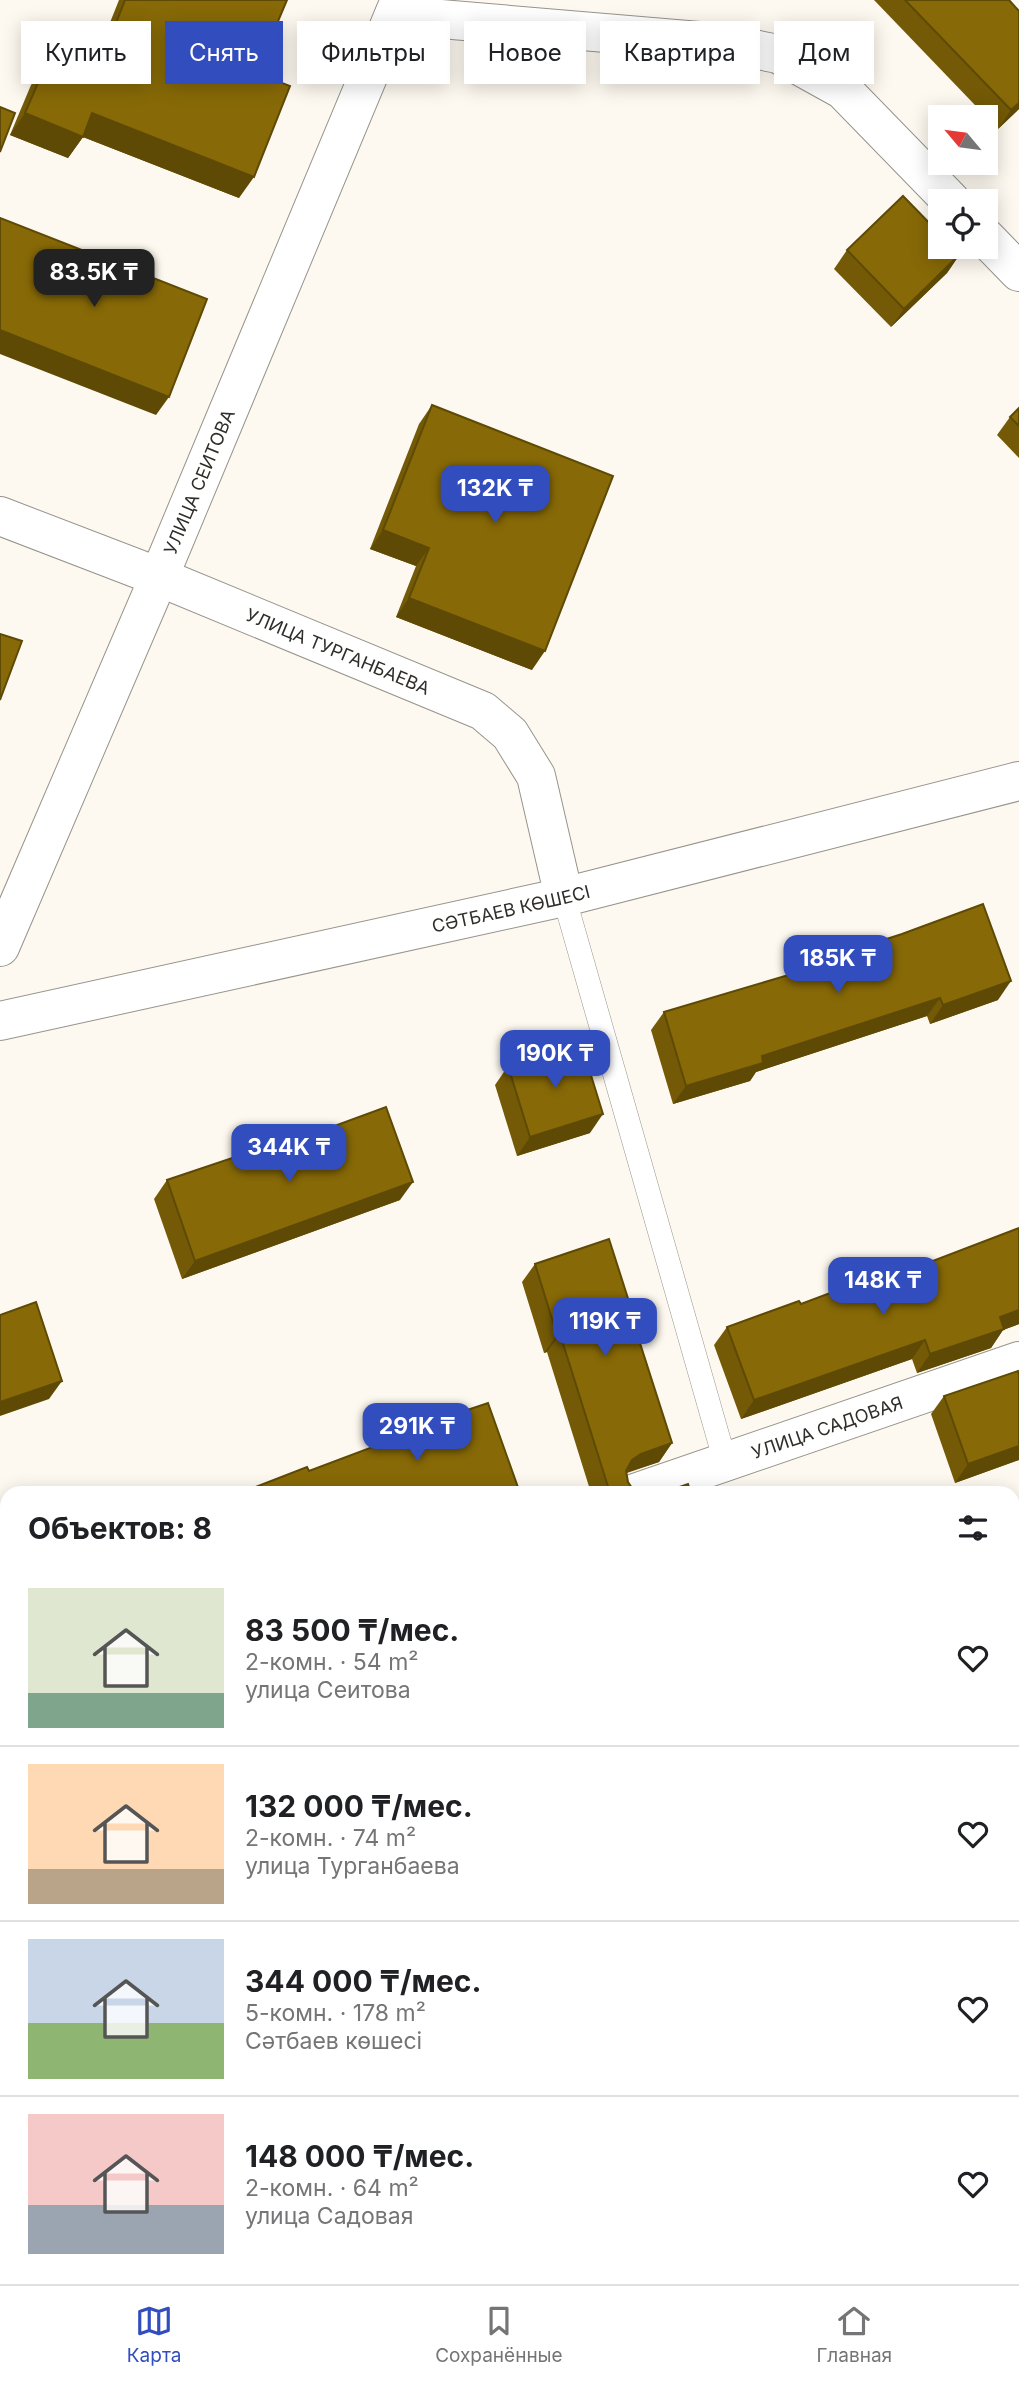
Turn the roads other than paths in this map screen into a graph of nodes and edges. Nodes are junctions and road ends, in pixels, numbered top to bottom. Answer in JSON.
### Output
{"nodes":[{"id":1,"x":397,"y":7,"type":"edge"},
{"id":2,"x":939,"y":189,"type":"edge"},
{"id":3,"x":998,"y":250,"type":"edge"},
{"id":4,"x":1019,"y":272,"type":"edge"},
{"id":5,"x":0,"y":516,"type":"edge"},
{"id":6,"x":159,"y":577,"type":"junction"},
{"id":7,"x":1019,"y":781,"type":"edge"},
{"id":8,"x":564,"y":897,"type":"junction"},
{"id":9,"x":0,"y":947,"type":"edge"},
{"id":10,"x":0,"y":1021,"type":"edge"},
{"id":11,"x":1019,"y":1361,"type":"edge"},
{"id":12,"x":725,"y":1461,"type":"junction"},
{"id":13,"x":655,"y":1486,"type":"edge"}],
"edges":[{"from":1,"to":2,"type":"street","name":"УЛИЦА СЕИТОВА"},
{"from":1,"to":6,"type":"street","name":"УЛИЦА СЕИТОВА"},
{"from":3,"to":4,"type":"street"},
{"from":5,"to":6,"type":"street","name":"УЛИЦА ТУРГАНБАЕВА"},
{"from":6,"to":8,"type":"street","name":"УЛИЦА ТУРГАНБАЕВА"},
{"from":6,"to":9,"type":"street","name":"УЛИЦА СЕИТОВА"},
{"from":7,"to":8,"type":"street","name":"СӘТБАЕВ КӨШЕСІ"},
{"from":8,"to":10,"type":"street","name":"СӘТБАЕВ КӨШЕСІ"},
{"from":8,"to":12,"type":"lane"},
{"from":11,"to":12,"type":"street","name":"УЛИЦА САДОВАЯ"},
{"from":12,"to":13,"type":"street","name":"УЛИЦА САДОВАЯ"}]}
